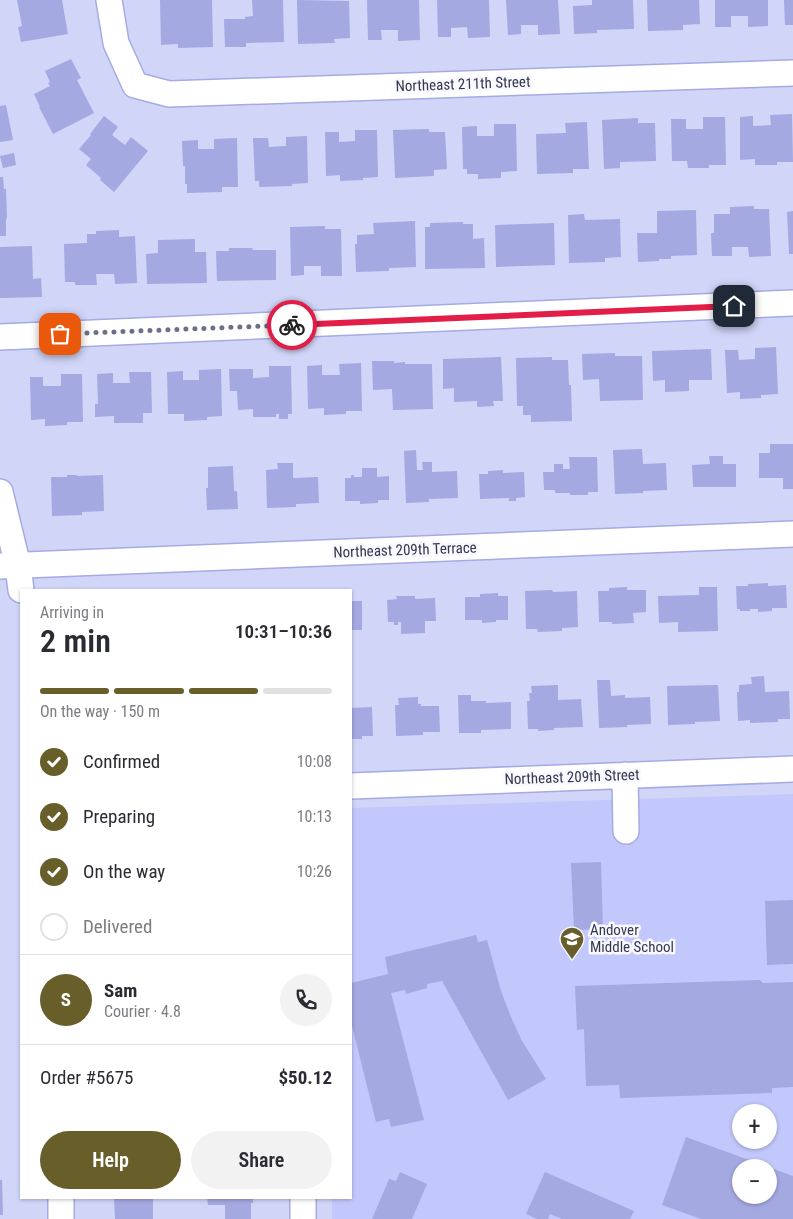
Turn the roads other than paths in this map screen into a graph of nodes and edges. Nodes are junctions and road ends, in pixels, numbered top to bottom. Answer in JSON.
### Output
{"nodes":[{"id":1,"x":109,"y":0,"type":"edge"},
{"id":2,"x":793,"y":73,"type":"edge"},
{"id":3,"x":793,"y":303,"type":"edge"},
{"id":4,"x":0,"y":337,"type":"edge"},
{"id":5,"x":0,"y":492,"type":"edge"},
{"id":6,"x":793,"y":534,"type":"edge"},
{"id":7,"x":9,"y":566,"type":"edge"},
{"id":8,"x":21,"y":589,"type":"edge"},
{"id":9,"x":793,"y":769,"type":"edge"},
{"id":10,"x":625,"y":775,"type":"junction"},
{"id":11,"x":352,"y":786,"type":"edge"},
{"id":12,"x":626,"y":831,"type":"dead end"},
{"id":13,"x":60,"y":1199,"type":"edge"},
{"id":14,"x":303,"y":1199,"type":"edge"},
{"id":15,"x":61,"y":1219,"type":"edge"},
{"id":16,"x":303,"y":1219,"type":"edge"}],
"edges":[{"from":1,"to":2,"type":"street","name":"Northeast 211th Street"},
{"from":3,"to":4,"type":"street"},
{"from":5,"to":7,"type":"street"},
{"from":6,"to":7,"type":"street","name":"Northeast 209th Terrace"},
{"from":7,"to":8,"type":"street"},
{"from":9,"to":10,"type":"street","name":"Northeast 209th Street"},
{"from":10,"to":11,"type":"street","name":"Northeast 209th Street"},
{"from":10,"to":12,"type":"street"},
{"from":13,"to":15,"type":"street"},
{"from":14,"to":16,"type":"street"}]}
